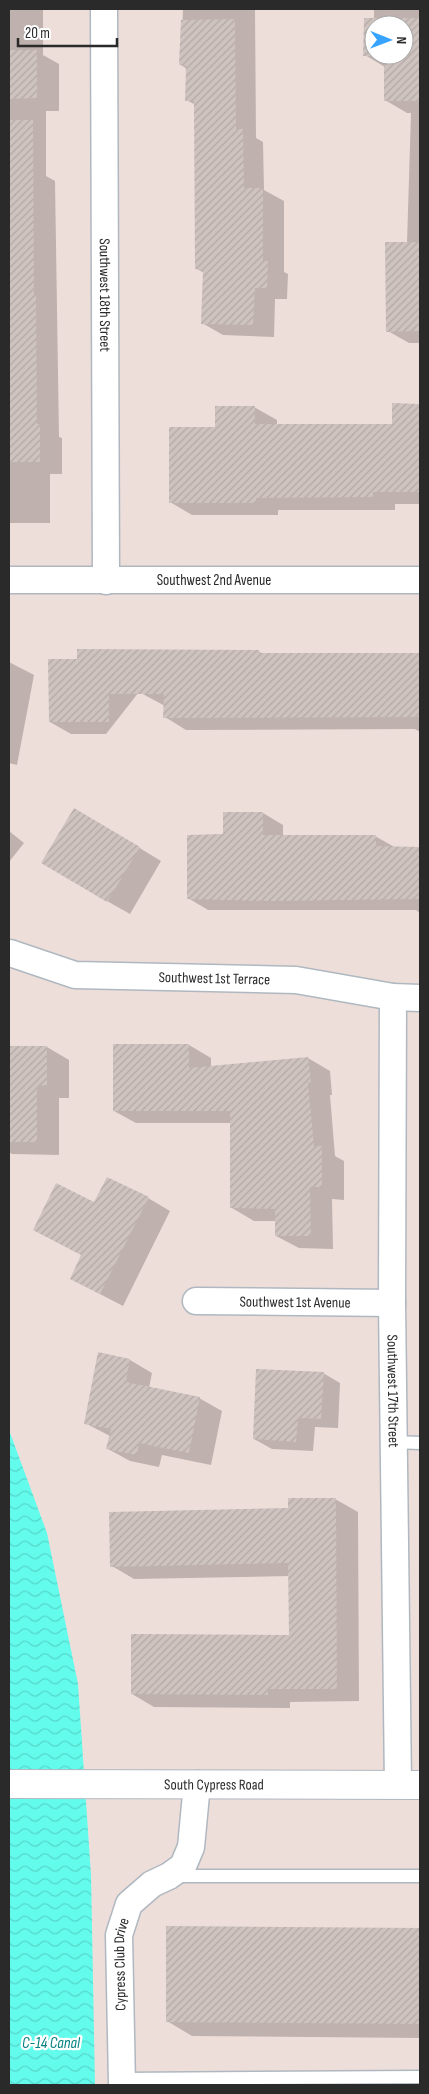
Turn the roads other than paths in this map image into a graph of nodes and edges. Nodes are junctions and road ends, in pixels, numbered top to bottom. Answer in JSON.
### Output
{"nodes":[{"id":1,"x":104,"y":9,"type":"edge"},
{"id":2,"x":9,"y":580,"type":"edge"},
{"id":3,"x":106,"y":580,"type":"junction"},
{"id":4,"x":420,"y":580,"type":"edge"},
{"id":5,"x":10,"y":953,"type":"edge"},
{"id":6,"x":394,"y":998,"type":"junction"},
{"id":7,"x":420,"y":998,"type":"edge"},
{"id":8,"x":196,"y":1302,"type":"dead end"},
{"id":9,"x":392,"y":1303,"type":"junction"},
{"id":10,"x":393,"y":1442,"type":"junction"},
{"id":11,"x":420,"y":1443,"type":"edge"},
{"id":12,"x":9,"y":1784,"type":"edge"},
{"id":13,"x":197,"y":1784,"type":"junction"},
{"id":14,"x":409,"y":1785,"type":"edge"},
{"id":15,"x":169,"y":1876,"type":"junction"},
{"id":16,"x":420,"y":1876,"type":"edge"},
{"id":17,"x":420,"y":2077,"type":"edge"},
{"id":18,"x":122,"y":2082,"type":"edge"}],
"edges":[{"from":1,"to":3,"type":"street","name":"Southwest 18th Street"},
{"from":2,"to":3,"type":"street","name":"Southwest 2nd Avenue"},
{"from":3,"to":4,"type":"street","name":"Southwest 2nd Avenue"},
{"from":5,"to":6,"type":"street","name":"Southwest 1st Terrace"},
{"from":6,"to":7,"type":"street","name":"Southwest 1st Terrace"},
{"from":6,"to":9,"type":"street","name":"Southwest 17th Street"},
{"from":8,"to":9,"type":"street","name":"Southwest 1st Avenue"},
{"from":9,"to":10,"type":"street","name":"Southwest 17th Street"},
{"from":10,"to":11,"type":"lane"},
{"from":10,"to":14,"type":"street","name":"Southwest 17th Street"},
{"from":12,"to":13,"type":"street","name":"South Cypress Road"},
{"from":13,"to":14,"type":"street","name":"South Cypress Road"},
{"from":13,"to":15,"type":"street","name":"Cypress Club Drive"},
{"from":15,"to":16,"type":"lane"},
{"from":15,"to":18,"type":"street","name":"Cypress Club Drive"},
{"from":17,"to":18,"type":"lane"}]}
